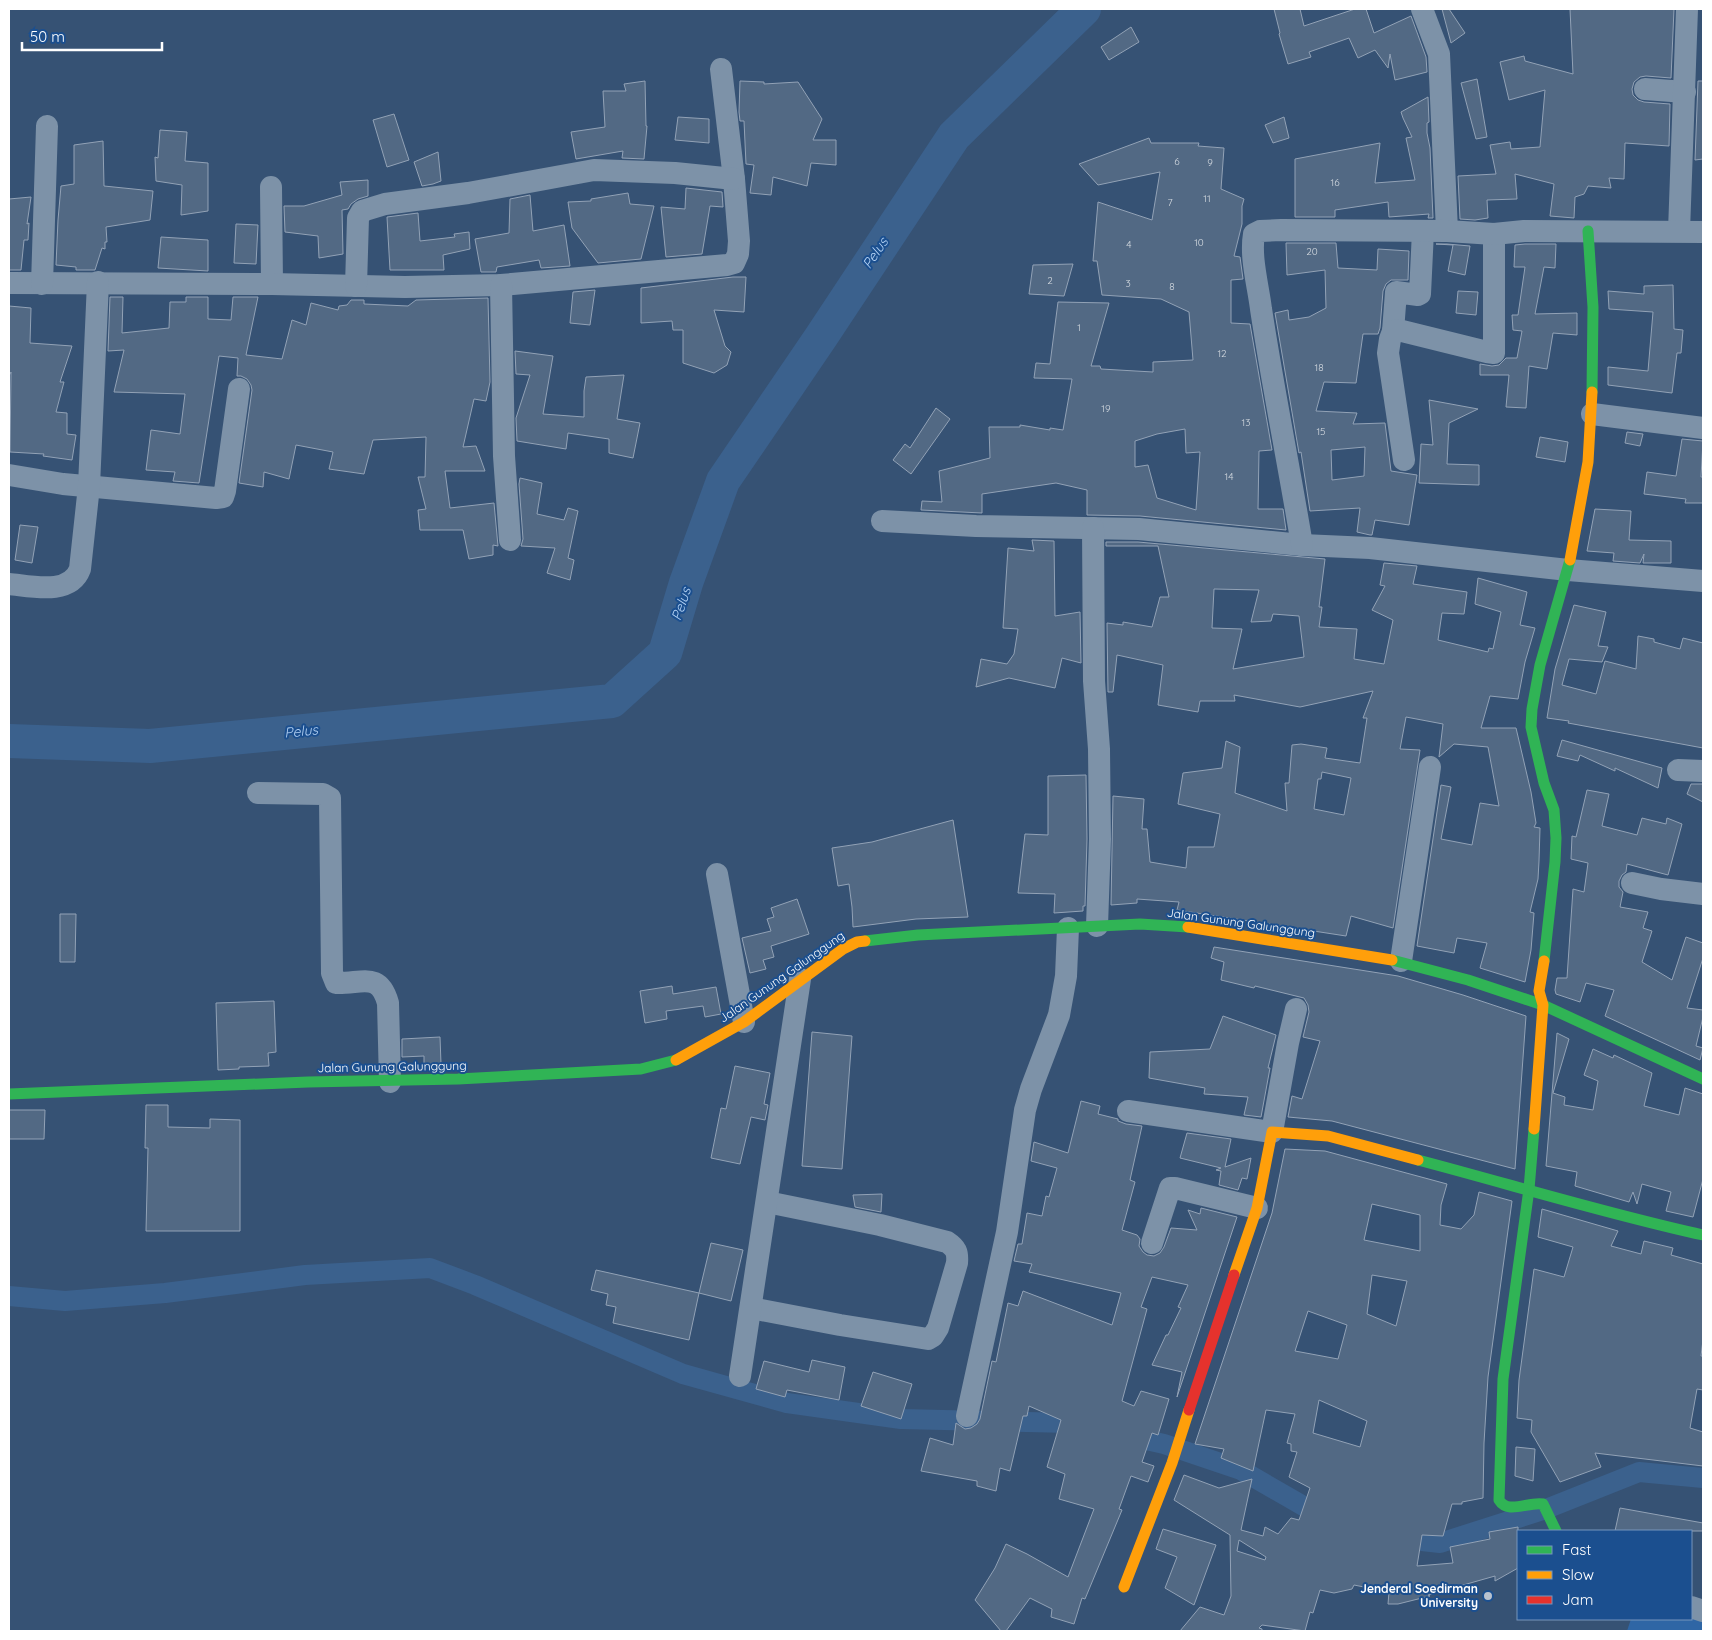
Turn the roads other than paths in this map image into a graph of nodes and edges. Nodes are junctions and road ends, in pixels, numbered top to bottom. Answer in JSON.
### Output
{"nodes":[{"id":1,"x":1422,"y":9,"type":"edge"},
{"id":2,"x":1687,"y":9,"type":"edge"},
{"id":3,"x":721,"y":69,"type":"dead end"},
{"id":4,"x":1645,"y":89,"type":"dead end"},
{"id":5,"x":1685,"y":92,"type":"junction"},
{"id":6,"x":48,"y":126,"type":"dead end"},
{"id":7,"x":734,"y":179,"type":"junction"},
{"id":8,"x":271,"y":187,"type":"dead end"},
{"id":9,"x":1423,"y":231,"type":"junction"},
{"id":10,"x":1447,"y":231,"type":"junction"},
{"id":11,"x":1588,"y":231,"type":"junction"},
{"id":12,"x":1679,"y":232,"type":"junction"},
{"id":13,"x":1703,"y":232,"type":"edge"},
{"id":14,"x":1494,"y":234,"type":"junction"},
{"id":15,"x":98,"y":282,"type":"junction"},
{"id":16,"x":9,"y":283,"type":"edge"},
{"id":17,"x":42,"y":284,"type":"junction"},
{"id":18,"x":272,"y":284,"type":"junction"},
{"id":19,"x":501,"y":285,"type":"junction"},
{"id":20,"x":356,"y":286,"type":"junction"},
{"id":21,"x":1393,"y":331,"type":"junction"},
{"id":22,"x":239,"y":389,"type":"dead end"},
{"id":23,"x":1592,"y":414,"type":"junction"},
{"id":24,"x":1703,"y":428,"type":"edge"},
{"id":25,"x":1404,"y":460,"type":"dead end"},
{"id":26,"x":9,"y":475,"type":"edge"},
{"id":27,"x":88,"y":486,"type":"junction"},
{"id":28,"x":882,"y":521,"type":"dead end"},
{"id":29,"x":1093,"y":528,"type":"junction"},
{"id":30,"x":510,"y":540,"type":"dead end"},
{"id":31,"x":1302,"y":545,"type":"junction"},
{"id":32,"x":1568,"y":570,"type":"junction"},
{"id":33,"x":1703,"y":581,"type":"edge"},
{"id":34,"x":9,"y":584,"type":"edge"},
{"id":35,"x":1430,"y":767,"type":"dead end"},
{"id":36,"x":1678,"y":770,"type":"dead end"},
{"id":37,"x":1703,"y":772,"type":"edge"},
{"id":38,"x":258,"y":793,"type":"dead end"},
{"id":39,"x":717,"y":874,"type":"dead end"},
{"id":40,"x":1632,"y":883,"type":"dead end"},
{"id":41,"x":1703,"y":894,"type":"edge"},
{"id":42,"x":1097,"y":926,"type":"junction"},
{"id":43,"x":1068,"y":928,"type":"junction"},
{"id":44,"x":1401,"y":961,"type":"junction"},
{"id":45,"x":800,"y":979,"type":"junction"},
{"id":46,"x":1543,"y":1005,"type":"junction"},
{"id":47,"x":1296,"y":1009,"type":"dead end"},
{"id":48,"x":744,"y":1022,"type":"junction"},
{"id":49,"x":1703,"y":1078,"type":"edge"},
{"id":50,"x":390,"y":1082,"type":"junction"},
{"id":51,"x":9,"y":1094,"type":"edge"},
{"id":52,"x":1128,"y":1111,"type":"dead end"},
{"id":53,"x":1272,"y":1132,"type":"junction"},
{"id":54,"x":1529,"y":1189,"type":"junction"},
{"id":55,"x":767,"y":1202,"type":"junction"},
{"id":56,"x":1257,"y":1208,"type":"junction"},
{"id":57,"x":1703,"y":1235,"type":"edge"},
{"id":58,"x":1152,"y":1243,"type":"dead end"},
{"id":59,"x":751,"y":1308,"type":"junction"},
{"id":60,"x":740,"y":1376,"type":"dead end"},
{"id":61,"x":967,"y":1416,"type":"dead end"},
{"id":62,"x":1555,"y":1530,"type":"edge"},
{"id":63,"x":1124,"y":1587,"type":"dead end"}],
"edges":[{"from":1,"to":10,"type":"street"},
{"from":2,"to":5,"type":"street"},
{"from":3,"to":7,"type":"street"},
{"from":4,"to":5,"type":"street"},
{"from":5,"to":12,"type":"street"},
{"from":6,"to":17,"type":"street"},
{"from":7,"to":19,"type":"street"},
{"from":7,"to":20,"type":"street"},
{"from":8,"to":18,"type":"street"},
{"from":9,"to":10,"type":"street"},
{"from":9,"to":21,"type":"street"},
{"from":9,"to":31,"type":"street"},
{"from":10,"to":14,"type":"street"},
{"from":11,"to":12,"type":"street"},
{"from":11,"to":14,"type":"street"},
{"from":11,"to":23,"type":"street"},
{"from":12,"to":13,"type":"street"},
{"from":14,"to":21,"type":"street"},
{"from":15,"to":17,"type":"street"},
{"from":15,"to":18,"type":"street"},
{"from":15,"to":27,"type":"street"},
{"from":16,"to":17,"type":"street"},
{"from":18,"to":20,"type":"street"},
{"from":19,"to":20,"type":"street"},
{"from":19,"to":30,"type":"street"},
{"from":21,"to":25,"type":"street"},
{"from":22,"to":27,"type":"street"},
{"from":23,"to":24,"type":"street"},
{"from":23,"to":32,"type":"street"},
{"from":26,"to":27,"type":"street"},
{"from":27,"to":34,"type":"street"},
{"from":28,"to":29,"type":"street"},
{"from":29,"to":31,"type":"street"},
{"from":29,"to":42,"type":"street"},
{"from":31,"to":32,"type":"street"},
{"from":32,"to":33,"type":"street"},
{"from":32,"to":46,"type":"street"},
{"from":35,"to":44,"type":"street"},
{"from":36,"to":37,"type":"street"},
{"from":38,"to":50,"type":"street"},
{"from":39,"to":48,"type":"street"},
{"from":40,"to":41,"type":"street"},
{"from":42,"to":43,"type":"street","name":"Jalan Gunung Galunggung"},
{"from":42,"to":44,"type":"street","name":"Jalan Gunung Galunggung"},
{"from":43,"to":45,"type":"street","name":"Jalan Gunung Galunggung"},
{"from":43,"to":61,"type":"street"},
{"from":44,"to":46,"type":"street","name":"Jalan Gunung Galunggung"},
{"from":45,"to":48,"type":"street","name":"Jalan Gunung Galunggung"},
{"from":45,"to":55,"type":"street"},
{"from":46,"to":49,"type":"street","name":"Jalan Gunung Galunggung"},
{"from":46,"to":54,"type":"street"},
{"from":47,"to":53,"type":"street"},
{"from":48,"to":50,"type":"street","name":"Jalan Gunung Galunggung"},
{"from":50,"to":51,"type":"street","name":"Jalan Gunung Galunggung"},
{"from":52,"to":53,"type":"street"},
{"from":53,"to":54,"type":"street"},
{"from":53,"to":56,"type":"street"},
{"from":54,"to":57,"type":"street"},
{"from":54,"to":62,"type":"street"},
{"from":55,"to":59,"type":"street"},
{"from":55,"to":59,"type":"street"},
{"from":56,"to":58,"type":"street"},
{"from":56,"to":63,"type":"street"},
{"from":59,"to":60,"type":"street"}]}
